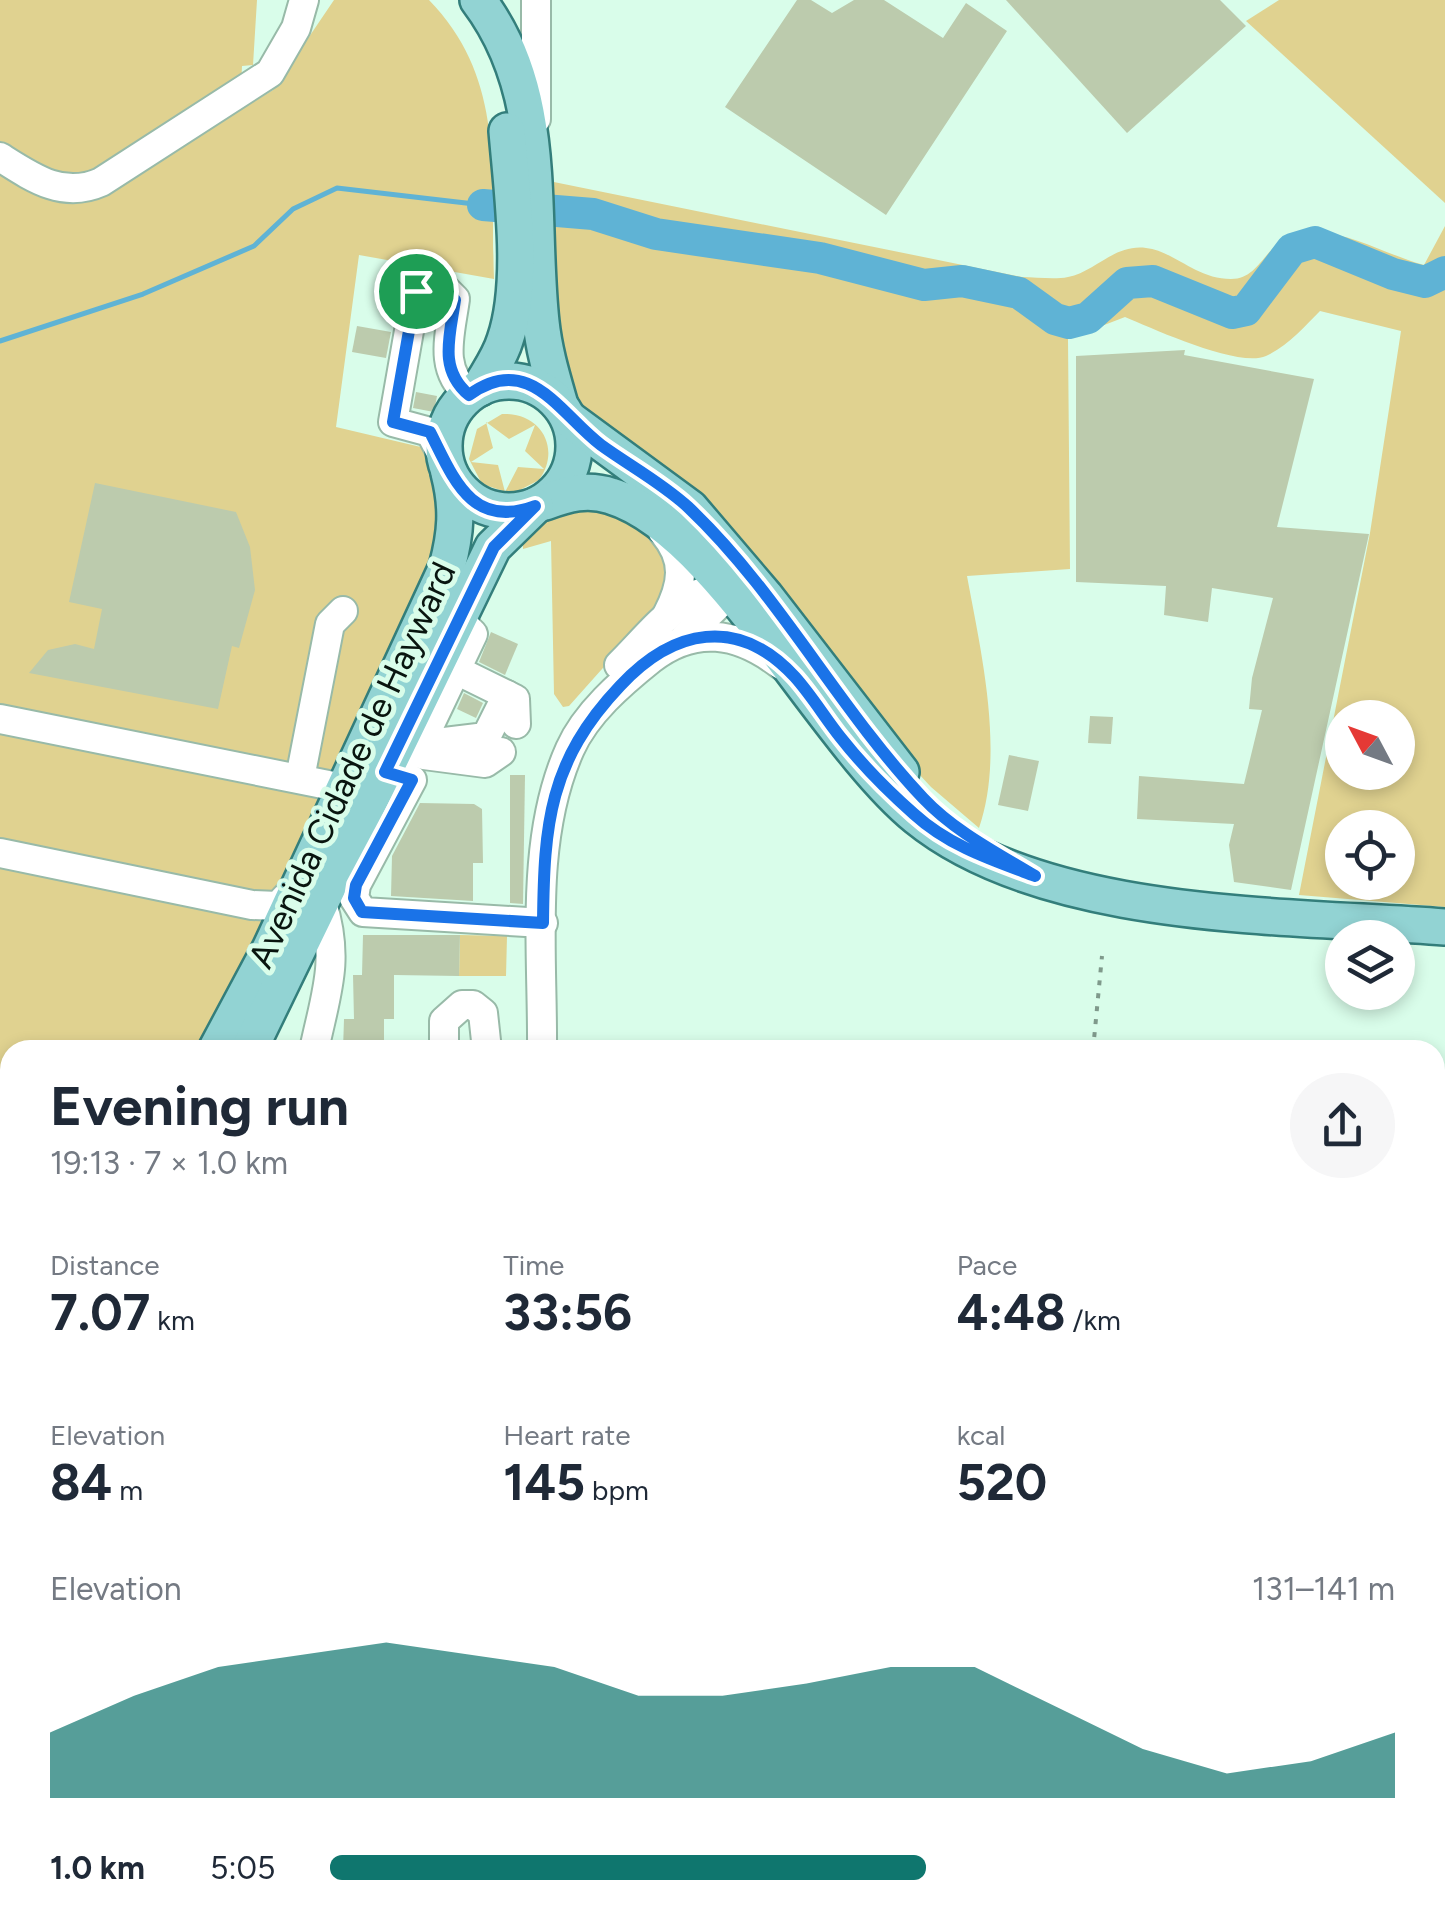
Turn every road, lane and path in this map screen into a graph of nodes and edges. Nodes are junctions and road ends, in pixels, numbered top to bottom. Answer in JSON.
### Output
{"nodes":[{"id":1,"x":452,"y":0,"type":"edge"},
{"id":2,"x":478,"y":0,"type":"edge"},
{"id":3,"x":536,"y":0,"type":"edge"},
{"id":4,"x":305,"y":2,"type":"edge"},
{"id":5,"x":0,"y":157,"type":"edge"},
{"id":6,"x":524,"y":180,"type":"junction"},
{"id":7,"x":526,"y":237,"type":"junction"},
{"id":8,"x":474,"y":392,"type":"junction"},
{"id":9,"x":565,"y":412,"type":"junction"},
{"id":10,"x":448,"y":468,"type":"junction"},
{"id":11,"x":540,"y":504,"type":"junction"},
{"id":12,"x":652,"y":519,"type":"junction"},
{"id":13,"x":714,"y":537,"type":"junction"},
{"id":14,"x":726,"y":586,"type":"junction"},
{"id":15,"x":765,"y":596,"type":"junction"},
{"id":16,"x":463,"y":608,"type":"junction"},
{"id":17,"x":344,"y":611,"type":"dead end"},
{"id":18,"x":676,"y":628,"type":"junction"},
{"id":19,"x":794,"y":675,"type":"junction"},
{"id":20,"x":483,"y":684,"type":"junction"},
{"id":21,"x":0,"y":719,"type":"edge"},
{"id":22,"x":516,"y":724,"type":"dead end"},
{"id":23,"x":502,"y":752,"type":"dead end"},
{"id":24,"x":420,"y":753,"type":"junction"},
{"id":25,"x":300,"y":778,"type":"junction"},
{"id":26,"x":342,"y":788,"type":"junction"},
{"id":27,"x":0,"y":853,"type":"edge"},
{"id":28,"x":1035,"y":876,"type":"junction"},
{"id":29,"x":309,"y":894,"type":"junction"},
{"id":30,"x":252,"y":904,"type":"junction"},
{"id":31,"x":543,"y":923,"type":"junction"},
{"id":32,"x":1445,"y":927,"type":"edge"},
{"id":33,"x":270,"y":942,"type":"junction"},
{"id":34,"x":319,"y":943,"type":"junction"},
{"id":35,"x":1102,"y":956,"type":"dead end"},
{"id":36,"x":221,"y":1040,"type":"edge"},
{"id":37,"x":256,"y":1040,"type":"edge"},
{"id":38,"x":314,"y":1040,"type":"edge"},
{"id":39,"x":444,"y":1040,"type":"edge"},
{"id":40,"x":486,"y":1040,"type":"edge"},
{"id":41,"x":542,"y":1040,"type":"edge"},
{"id":42,"x":1094,"y":1040,"type":"edge"}],
"edges":[{"from":1,"to":6,"type":"main road"},
{"from":2,"to":6,"type":"main road"},
{"from":3,"to":6,"type":"street"},
{"from":4,"to":5,"type":"street"},
{"from":6,"to":7,"type":"main road"},
{"from":7,"to":8,"type":"main road"},
{"from":7,"to":9,"type":"main road"},
{"from":8,"to":9,"type":"main road"},
{"from":8,"to":10,"type":"main road"},
{"from":8,"to":10,"type":"street"},
{"from":9,"to":11,"type":"main road"},
{"from":9,"to":13,"type":"main road"},
{"from":10,"to":11,"type":"main road"},
{"from":10,"to":26,"type":"main road","name":"Avenida Cidade de Hayward"},
{"from":11,"to":12,"type":"main road"},
{"from":11,"to":16,"type":"main road","name":"Avenida Cidade de Hayward"},
{"from":12,"to":14,"type":"main road"},
{"from":12,"to":18,"type":"street"},
{"from":13,"to":14,"type":"street"},
{"from":13,"to":15,"type":"main road"},
{"from":14,"to":15,"type":"street"},
{"from":14,"to":18,"type":"street"},
{"from":14,"to":19,"type":"main road"},
{"from":15,"to":28,"type":"main road"},
{"from":16,"to":20,"type":"street"},
{"from":16,"to":24,"type":"main road","name":"Avenida Cidade de Hayward"},
{"from":17,"to":25,"type":"street"},
{"from":18,"to":19,"type":"street"},
{"from":18,"to":31,"type":"street"},
{"from":19,"to":28,"type":"main road"},
{"from":20,"to":22,"type":"street"},
{"from":20,"to":24,"type":"street"},
{"from":21,"to":25,"type":"street"},
{"from":23,"to":24,"type":"street"},
{"from":24,"to":29,"type":"main road","name":"Avenida Cidade de Hayward"},
{"from":24,"to":31,"type":"street"},
{"from":25,"to":26,"type":"street"},
{"from":26,"to":29,"type":"main road","name":"Avenida Cidade de Hayward"},
{"from":27,"to":30,"type":"street"},
{"from":28,"to":32,"type":"main road"},
{"from":29,"to":30,"type":"street"},
{"from":29,"to":33,"type":"main road","name":"Avenida Cidade de Hayward"},
{"from":29,"to":34,"type":"main road","name":"Avenida Cidade de Hayward"},
{"from":30,"to":33,"type":"street"},
{"from":31,"to":41,"type":"street"},
{"from":33,"to":36,"type":"main road","name":"Avenida Cidade de Hayward"},
{"from":34,"to":37,"type":"main road","name":"Avenida Cidade de Hayward"},
{"from":34,"to":38,"type":"street"},
{"from":35,"to":42,"type":"path"},
{"from":39,"to":40,"type":"street"}]}
